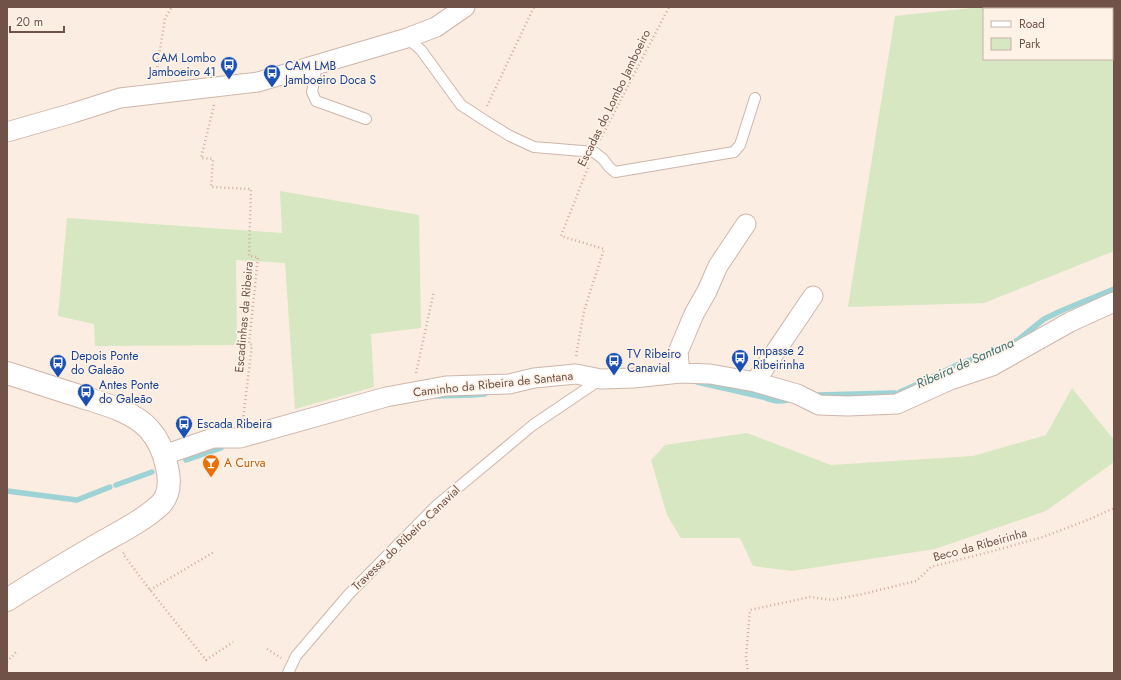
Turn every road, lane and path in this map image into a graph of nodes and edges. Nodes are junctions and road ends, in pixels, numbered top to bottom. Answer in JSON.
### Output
{"nodes":[{"id":1,"x":172,"y":7,"type":"edge"},
{"id":2,"x":465,"y":7,"type":"edge"},
{"id":3,"x":534,"y":7,"type":"edge"},
{"id":4,"x":669,"y":7,"type":"edge"},
{"id":5,"x":407,"y":38,"type":"junction"},
{"id":6,"x":317,"y":64,"type":"junction"},
{"id":7,"x":215,"y":87,"type":"junction"},
{"id":8,"x":153,"y":93,"type":"junction"},
{"id":9,"x":755,"y":98,"type":"dead end"},
{"id":10,"x":481,"y":117,"type":"junction"},
{"id":11,"x":366,"y":119,"type":"dead end"},
{"id":12,"x":7,"y":132,"type":"edge"},
{"id":13,"x":594,"y":152,"type":"junction"},
{"id":14,"x":746,"y":224,"type":"dead end"},
{"id":15,"x":434,"y":291,"type":"dead end"},
{"id":16,"x":813,"y":296,"type":"dead end"},
{"id":17,"x":1114,"y":302,"type":"edge"},
{"id":18,"x":680,"y":372,"type":"junction"},
{"id":19,"x":7,"y":373,"type":"edge"},
{"id":20,"x":572,"y":374,"type":"junction"},
{"id":21,"x":601,"y":379,"type":"junction"},
{"id":22,"x":755,"y":382,"type":"junction"},
{"id":23,"x":411,"y":393,"type":"junction"},
{"id":24,"x":240,"y":438,"type":"junction"},
{"id":25,"x":167,"y":465,"type":"junction"},
{"id":26,"x":1114,"y":508,"type":"edge"},
{"id":27,"x":128,"y":527,"type":"junction"},
{"id":28,"x":214,"y":552,"type":"dead end"},
{"id":29,"x":150,"y":590,"type":"junction"},
{"id":30,"x":7,"y":600,"type":"edge"},
{"id":31,"x":233,"y":642,"type":"dead end"},
{"id":32,"x":16,"y":652,"type":"dead end"},
{"id":33,"x":7,"y":662,"type":"edge"},
{"id":34,"x":288,"y":673,"type":"edge"},
{"id":35,"x":748,"y":673,"type":"edge"}],
"edges":[{"from":1,"to":8,"type":"path"},
{"from":2,"to":5,"type":"street"},
{"from":3,"to":10,"type":"path"},
{"from":4,"to":13,"type":"path","name":"Escadas do Lombo Jamboeiro"},
{"from":5,"to":6,"type":"street"},
{"from":5,"to":10,"type":"lane"},
{"from":6,"to":7,"type":"street"},
{"from":6,"to":11,"type":"lane"},
{"from":7,"to":8,"type":"street"},
{"from":7,"to":24,"type":"path","name":"Escadinhas da Ribeira"},
{"from":8,"to":12,"type":"street"},
{"from":9,"to":13,"type":"lane"},
{"from":10,"to":13,"type":"lane"},
{"from":13,"to":20,"type":"path","name":"Escadas do Lombo Jamboeiro"},
{"from":14,"to":18,"type":"street"},
{"from":15,"to":23,"type":"path"},
{"from":16,"to":22,"type":"street"},
{"from":17,"to":22,"type":"street","name":"Caminho da Ribeira de Santana"},
{"from":18,"to":21,"type":"street","name":"Caminho da Ribeira de Santana"},
{"from":18,"to":22,"type":"street","name":"Caminho da Ribeira de Santana"},
{"from":19,"to":25,"type":"main road"},
{"from":20,"to":21,"type":"street","name":"Caminho da Ribeira de Santana"},
{"from":20,"to":23,"type":"street","name":"Caminho da Ribeira de Santana"},
{"from":21,"to":34,"type":"lane","name":"Travessa do Ribeiro Canavial"},
{"from":23,"to":24,"type":"street","name":"Caminho da Ribeira de Santana"},
{"from":24,"to":25,"type":"street","name":"Caminho da Ribeira de Santana"},
{"from":25,"to":27,"type":"main road"},
{"from":26,"to":35,"type":"path","name":"Beco da Ribeirinha"},
{"from":27,"to":29,"type":"path"},
{"from":27,"to":30,"type":"main road"},
{"from":28,"to":29,"type":"path"},
{"from":29,"to":31,"type":"path"},
{"from":32,"to":33,"type":"path"}]}
